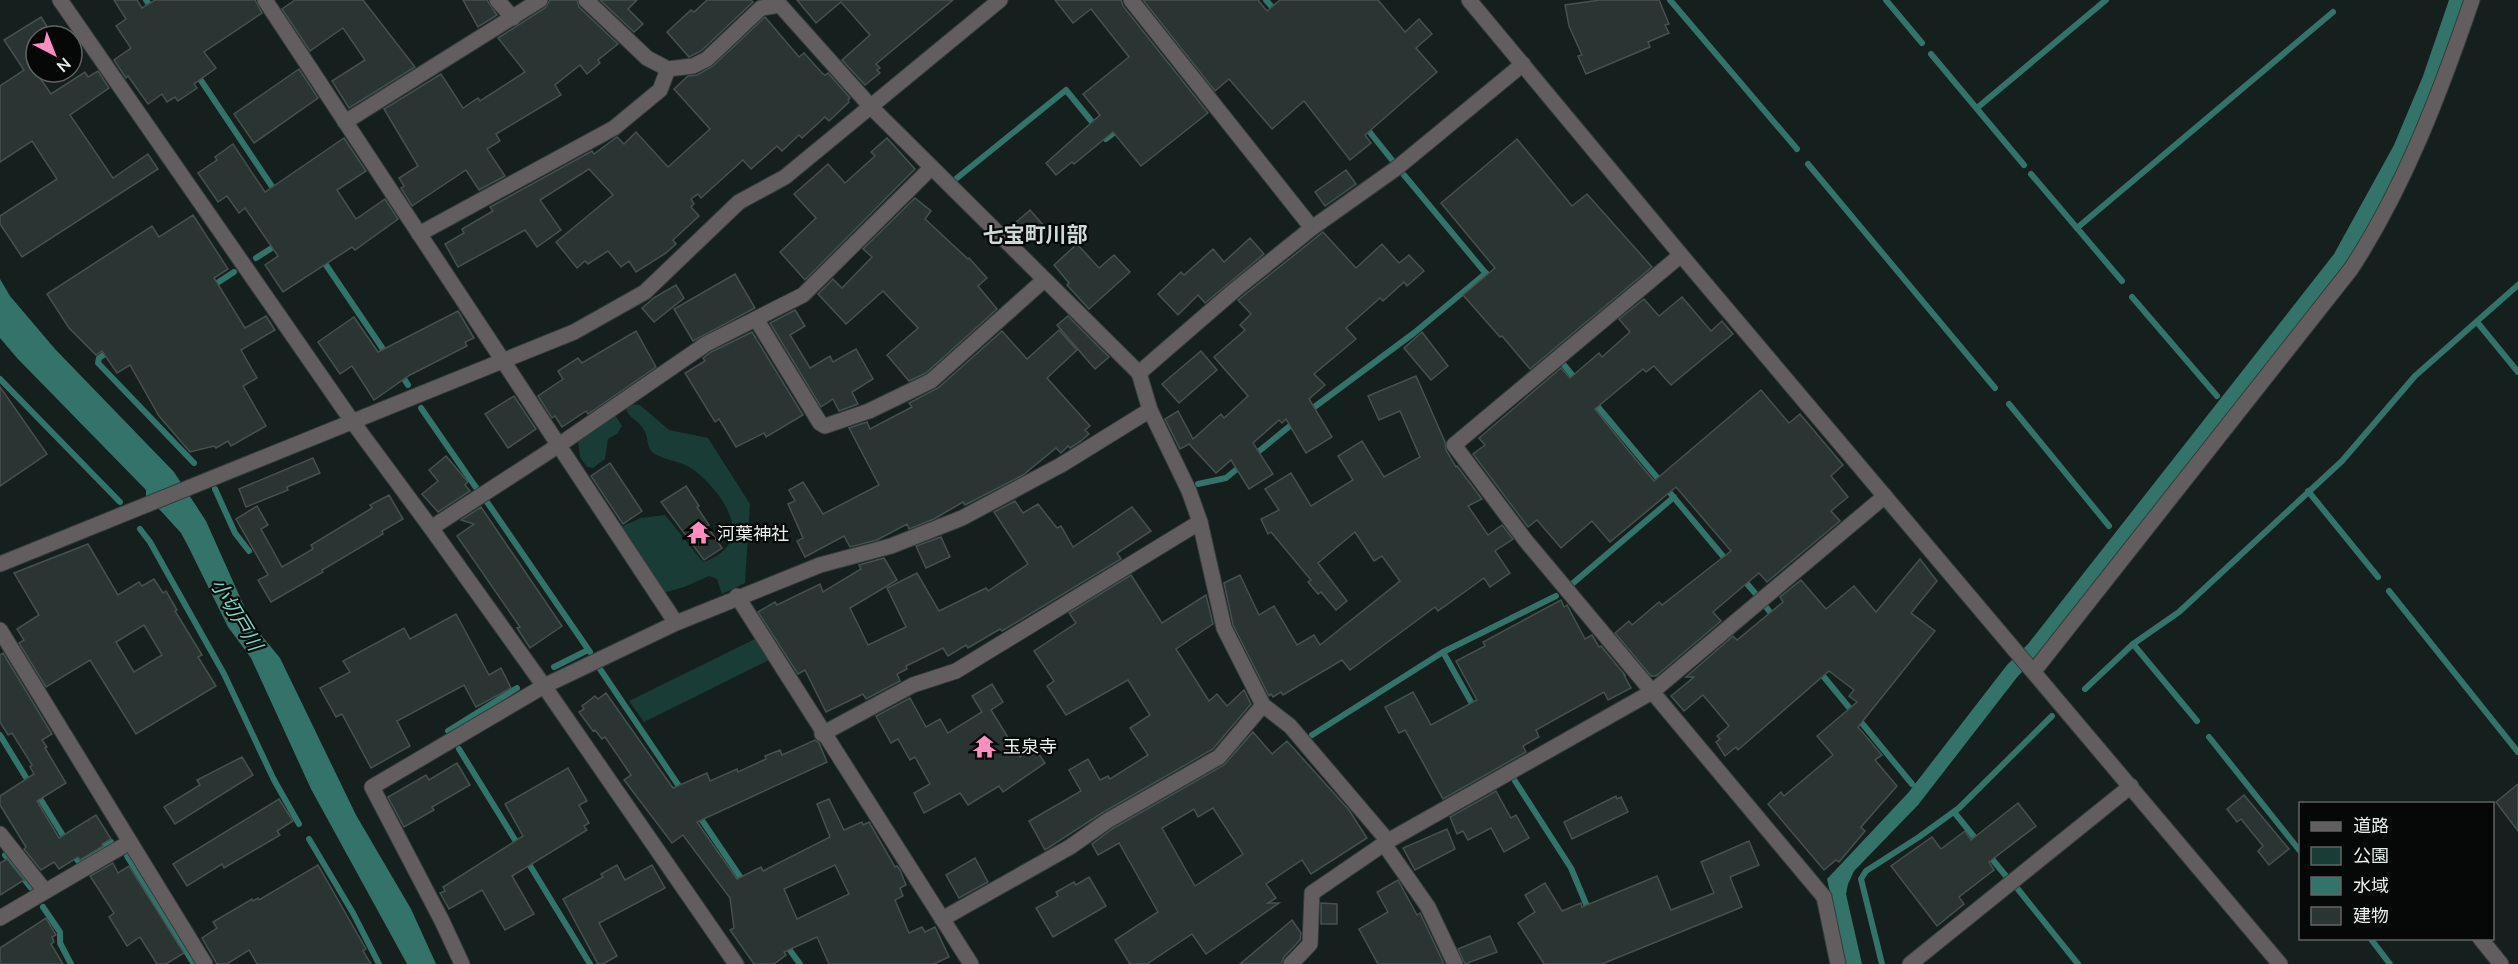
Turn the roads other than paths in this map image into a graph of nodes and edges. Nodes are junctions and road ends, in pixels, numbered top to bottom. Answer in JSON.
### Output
{"nodes":[{"id":1,"x":60,"y":0,"type":"edge"},
{"id":2,"x":265,"y":0,"type":"edge"},
{"id":3,"x":497,"y":0,"type":"edge"},
{"id":4,"x":540,"y":0,"type":"edge"},
{"id":5,"x":586,"y":0,"type":"edge"},
{"id":6,"x":1000,"y":0,"type":"edge"},
{"id":7,"x":1131,"y":0,"type":"edge"},
{"id":8,"x":1469,"y":0,"type":"edge"},
{"id":9,"x":2472,"y":0,"type":"edge"},
{"id":10,"x":513,"y":18,"type":"junction"},
{"id":11,"x":1523,"y":64,"type":"junction"},
{"id":12,"x":668,"y":69,"type":"junction"},
{"id":13,"x":872,"y":108,"type":"junction"},
{"id":14,"x":345,"y":122,"type":"junction"},
{"id":15,"x":931,"y":168,"type":"junction"},
{"id":16,"x":1312,"y":228,"type":"junction"},
{"id":17,"x":419,"y":234,"type":"junction"},
{"id":18,"x":1681,"y":255,"type":"junction"},
{"id":19,"x":1044,"y":280,"type":"junction"},
{"id":20,"x":756,"y":319,"type":"junction"},
{"id":21,"x":503,"y":362,"type":"junction"},
{"id":22,"x":1139,"y":373,"type":"junction"},
{"id":23,"x":1150,"y":410,"type":"junction"},
{"id":24,"x":352,"y":421,"type":"junction"},
{"id":25,"x":559,"y":445,"type":"junction"},
{"id":26,"x":1885,"y":496,"type":"junction"},
{"id":27,"x":1200,"y":522,"type":"junction"},
{"id":28,"x":431,"y":528,"type":"junction"},
{"id":29,"x":0,"y":564,"type":"edge"},
{"id":30,"x":737,"y":596,"type":"junction"},
{"id":31,"x":676,"y":623,"type":"junction"},
{"id":32,"x":0,"y":630,"type":"edge"},
{"id":33,"x":2032,"y":669,"type":"junction"},
{"id":34,"x":544,"y":686,"type":"junction"},
{"id":35,"x":1652,"y":692,"type":"junction"},
{"id":36,"x":1263,"y":705,"type":"junction"},
{"id":37,"x":822,"y":734,"type":"junction"},
{"id":38,"x":2132,"y":786,"type":"junction"},
{"id":39,"x":2,"y":841,"type":"edge"},
{"id":40,"x":130,"y":843,"type":"junction"},
{"id":41,"x":1386,"y":843,"type":"junction"},
{"id":42,"x":45,"y":891,"type":"junction"},
{"id":43,"x":0,"y":918,"type":"edge"},
{"id":44,"x":942,"y":919,"type":"junction"},
{"id":45,"x":2481,"y":940,"type":"edge"},
{"id":46,"x":205,"y":964,"type":"edge"},
{"id":47,"x":462,"y":964,"type":"edge"},
{"id":48,"x":736,"y":964,"type":"edge"},
{"id":49,"x":970,"y":964,"type":"edge"},
{"id":50,"x":1291,"y":964,"type":"edge"},
{"id":51,"x":1455,"y":964,"type":"edge"},
{"id":52,"x":1838,"y":964,"type":"edge"},
{"id":53,"x":1910,"y":964,"type":"edge"},
{"id":54,"x":2280,"y":964,"type":"edge"},
{"id":55,"x":2501,"y":964,"type":"edge"}],
"edges":[{"from":1,"to":24,"type":"street"},
{"from":2,"to":14,"type":"street"},
{"from":3,"to":10,"type":"street"},
{"from":4,"to":10,"type":"street"},
{"from":5,"to":12,"type":"street"},
{"from":6,"to":13,"type":"street"},
{"from":7,"to":16,"type":"street"},
{"from":8,"to":11,"type":"street"},
{"from":9,"to":33,"type":"street"},
{"from":10,"to":14,"type":"street"},
{"from":11,"to":16,"type":"street"},
{"from":11,"to":18,"type":"street"},
{"from":12,"to":13,"type":"street"},
{"from":12,"to":17,"type":"street"},
{"from":13,"to":15,"type":"street"},
{"from":13,"to":21,"type":"street"},
{"from":14,"to":17,"type":"street"},
{"from":15,"to":19,"type":"street"},
{"from":15,"to":20,"type":"street"},
{"from":16,"to":22,"type":"street"},
{"from":17,"to":21,"type":"street"},
{"from":18,"to":26,"type":"street"},
{"from":18,"to":35,"type":"street"},
{"from":19,"to":20,"type":"street"},
{"from":19,"to":22,"type":"street"},
{"from":20,"to":25,"type":"street"},
{"from":21,"to":24,"type":"street"},
{"from":21,"to":25,"type":"street"},
{"from":22,"to":23,"type":"street"},
{"from":23,"to":27,"type":"street"},
{"from":23,"to":30,"type":"street"},
{"from":24,"to":28,"type":"street"},
{"from":24,"to":29,"type":"street"},
{"from":25,"to":28,"type":"street"},
{"from":25,"to":31,"type":"street"},
{"from":26,"to":33,"type":"street"},
{"from":26,"to":35,"type":"street"},
{"from":27,"to":36,"type":"street"},
{"from":27,"to":37,"type":"street"},
{"from":28,"to":34,"type":"street"},
{"from":30,"to":31,"type":"street"},
{"from":30,"to":37,"type":"street"},
{"from":31,"to":34,"type":"street"},
{"from":32,"to":40,"type":"street"},
{"from":33,"to":38,"type":"street"},
{"from":34,"to":47,"type":"street"},
{"from":34,"to":48,"type":"street"},
{"from":35,"to":41,"type":"street"},
{"from":35,"to":52,"type":"street"},
{"from":36,"to":41,"type":"street"},
{"from":36,"to":44,"type":"street"},
{"from":37,"to":44,"type":"street"},
{"from":38,"to":53,"type":"street"},
{"from":38,"to":54,"type":"street"},
{"from":39,"to":42,"type":"street"},
{"from":40,"to":42,"type":"street"},
{"from":40,"to":46,"type":"street"},
{"from":41,"to":50,"type":"street"},
{"from":41,"to":51,"type":"street"},
{"from":42,"to":43,"type":"street"},
{"from":44,"to":49,"type":"street"},
{"from":45,"to":55,"type":"street"}]}
